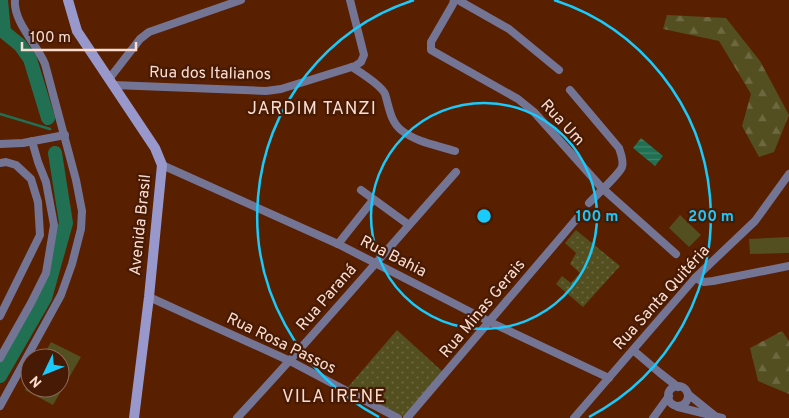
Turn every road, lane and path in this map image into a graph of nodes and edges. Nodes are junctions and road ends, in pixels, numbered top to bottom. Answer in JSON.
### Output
{"nodes":[{"id":1,"x":15,"y":0,"type":"edge"},
{"id":2,"x":68,"y":0,"type":"edge"},
{"id":3,"x":240,"y":0,"type":"edge"},
{"id":4,"x":350,"y":0,"type":"edge"},
{"id":5,"x":454,"y":0,"type":"edge"},
{"id":6,"x":458,"y":0,"type":"edge"},
{"id":7,"x":352,"y":67,"type":"junction"},
{"id":8,"x":559,"y":70,"type":"dead end"},
{"id":9,"x":111,"y":82,"type":"junction"},
{"id":10,"x":570,"y":90,"type":"dead end"},
{"id":11,"x":64,"y":134,"type":"junction"},
{"id":12,"x":36,"y":140,"type":"junction"},
{"id":13,"x":0,"y":144,"type":"edge"},
{"id":14,"x":10,"y":144,"type":"junction"},
{"id":15,"x":0,"y":148,"type":"edge"},
{"id":16,"x":455,"y":150,"type":"dead end"},
{"id":17,"x":0,"y":163,"type":"edge"},
{"id":18,"x":162,"y":165,"type":"junction"},
{"id":19,"x":456,"y":172,"type":"dead end"},
{"id":20,"x":789,"y":174,"type":"edge"},
{"id":21,"x":602,"y":188,"type":"junction"},
{"id":22,"x":361,"y":190,"type":"dead end"},
{"id":23,"x":373,"y":200,"type":"junction"},
{"id":24,"x":588,"y":203,"type":"dead end"},
{"id":25,"x":579,"y":216,"type":"dead end"},
{"id":26,"x":409,"y":225,"type":"junction"},
{"id":27,"x":338,"y":244,"type":"junction"},
{"id":28,"x":676,"y":254,"type":"dead end"},
{"id":29,"x":374,"y":263,"type":"junction"},
{"id":30,"x":789,"y":266,"type":"edge"},
{"id":31,"x":695,"y":278,"type":"junction"},
{"id":32,"x":149,"y":297,"type":"junction"},
{"id":33,"x":0,"y":316,"type":"edge"},
{"id":34,"x":490,"y":322,"type":"junction"},
{"id":35,"x":633,"y":350,"type":"junction"},
{"id":36,"x":0,"y":358,"type":"edge"},
{"id":37,"x":290,"y":361,"type":"junction"},
{"id":38,"x":660,"y":373,"type":"junction"},
{"id":39,"x":609,"y":378,"type":"junction"},
{"id":40,"x":678,"y":387,"type":"junction"},
{"id":41,"x":669,"y":394,"type":"junction"},
{"id":42,"x":688,"y":394,"type":"junction"},
{"id":43,"x":0,"y":406,"type":"edge"},
{"id":44,"x":676,"y":406,"type":"junction"},
{"id":45,"x":659,"y":410,"type":"junction"},
{"id":46,"x":714,"y":415,"type":"junction"},
{"id":47,"x":134,"y":418,"type":"edge"},
{"id":48,"x":236,"y":418,"type":"edge"},
{"id":49,"x":398,"y":418,"type":"edge"},
{"id":50,"x":407,"y":418,"type":"edge"},
{"id":51,"x":574,"y":418,"type":"edge"},
{"id":52,"x":653,"y":418,"type":"edge"},
{"id":53,"x":722,"y":418,"type":"edge"}],
"edges":[{"from":1,"to":11,"type":"street"},
{"from":2,"to":9,"type":"main road","name":"Avenida Brasil"},
{"from":3,"to":9,"type":"street"},
{"from":4,"to":7,"type":"street","name":"Rua dos Italianos"},
{"from":5,"to":21,"type":"street","name":"Rua Um"},
{"from":6,"to":8,"type":"street"},
{"from":7,"to":9,"type":"street","name":"Rua dos Italianos"},
{"from":7,"to":16,"type":"street"},
{"from":9,"to":18,"type":"main road","name":"Avenida Brasil"},
{"from":10,"to":21,"type":"street"},
{"from":11,"to":12,"type":"street"},
{"from":11,"to":43,"type":"street"},
{"from":12,"to":14,"type":"street"},
{"from":12,"to":36,"type":"street"},
{"from":13,"to":14,"type":"street"},
{"from":14,"to":15,"type":"street"},
{"from":17,"to":33,"type":"street"},
{"from":18,"to":27,"type":"street","name":"Rua Bahia"},
{"from":18,"to":32,"type":"main road","name":"Avenida Brasil"},
{"from":19,"to":26,"type":"street","name":"Rua Paraná"},
{"from":20,"to":31,"type":"street","name":"Rua Santa Quitéria"},
{"from":21,"to":24,"type":"street"},
{"from":21,"to":28,"type":"street","name":"Rua Um"},
{"from":22,"to":23,"type":"street"},
{"from":23,"to":26,"type":"street"},
{"from":23,"to":27,"type":"street"},
{"from":25,"to":34,"type":"street","name":"Rua Minas Gerais"},
{"from":26,"to":29,"type":"street","name":"Rua Paraná"},
{"from":27,"to":29,"type":"street","name":"Rua Bahia"},
{"from":29,"to":34,"type":"street","name":"Rua Bahia"},
{"from":29,"to":37,"type":"street","name":"Rua Paraná"},
{"from":30,"to":31,"type":"street"},
{"from":31,"to":35,"type":"street","name":"Rua Santa Quitéria"},
{"from":32,"to":37,"type":"street","name":"Rua Rosa Passos"},
{"from":32,"to":47,"type":"main road","name":"Avenida Brasil"},
{"from":34,"to":39,"type":"street","name":"Rua Bahia"},
{"from":34,"to":50,"type":"street","name":"Rua Minas Gerais"},
{"from":35,"to":38,"type":"street"},
{"from":35,"to":39,"type":"street","name":"Rua Santa Quitéria"},
{"from":37,"to":48,"type":"street","name":"Rua Paraná"},
{"from":37,"to":49,"type":"street","name":"Rua Rosa Passos"},
{"from":38,"to":40,"type":"street"},
{"from":38,"to":41,"type":"street"},
{"from":39,"to":51,"type":"street","name":"Rua Santa Quitéria"},
{"from":40,"to":41,"type":"street"},
{"from":40,"to":42,"type":"street"},
{"from":41,"to":44,"type":"street"},
{"from":41,"to":45,"type":"street"},
{"from":42,"to":44,"type":"street"},
{"from":42,"to":46,"type":"street"},
{"from":44,"to":45,"type":"street"},
{"from":44,"to":46,"type":"street"},
{"from":45,"to":52,"type":"street"},
{"from":46,"to":53,"type":"street"}]}
